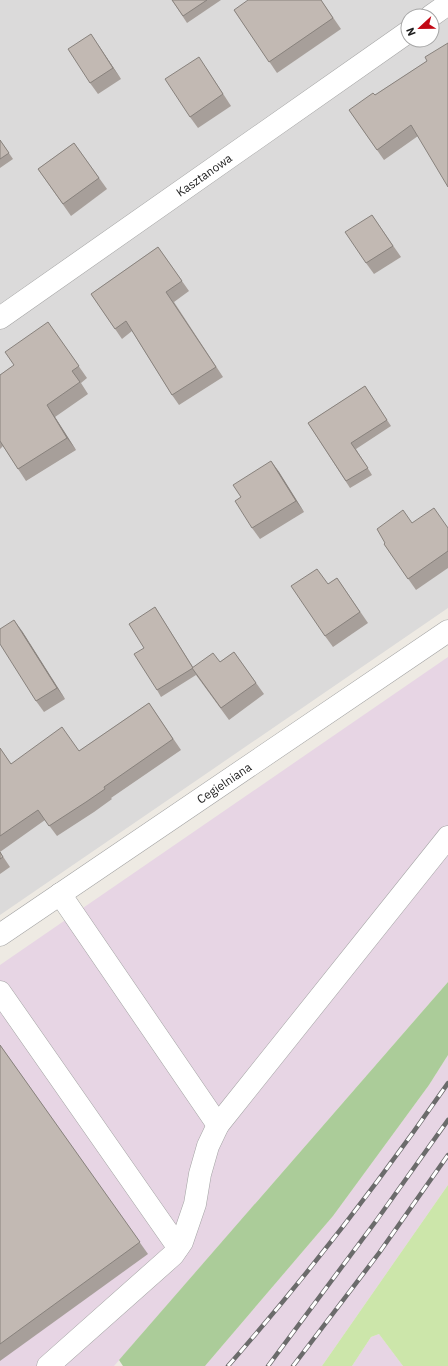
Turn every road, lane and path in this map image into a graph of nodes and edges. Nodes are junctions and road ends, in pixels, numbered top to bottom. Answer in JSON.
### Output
{"nodes":[{"id":1,"x":400,"y":38,"type":"edge"},
{"id":2,"x":0,"y":318,"type":"edge"},
{"id":3,"x":448,"y":631,"type":"edge"},
{"id":4,"x":448,"y":837,"type":"edge"},
{"id":5,"x":60,"y":894,"type":"junction"},
{"id":6,"x":0,"y":935,"type":"edge"},
{"id":7,"x":0,"y":992,"type":"edge"},
{"id":8,"x":218,"y":1125,"type":"junction"},
{"id":9,"x":178,"y":1247,"type":"junction"},
{"id":10,"x":48,"y":1366,"type":"edge"}],
"edges":[{"from":1,"to":2,"type":"street","name":"Kasztanowa"},
{"from":3,"to":5,"type":"street","name":"Cegielniana"},
{"from":4,"to":8,"type":"street"},
{"from":5,"to":6,"type":"street","name":"Cegielniana"},
{"from":5,"to":8,"type":"street"},
{"from":7,"to":9,"type":"street"},
{"from":8,"to":9,"type":"street"},
{"from":9,"to":10,"type":"street"}]}
